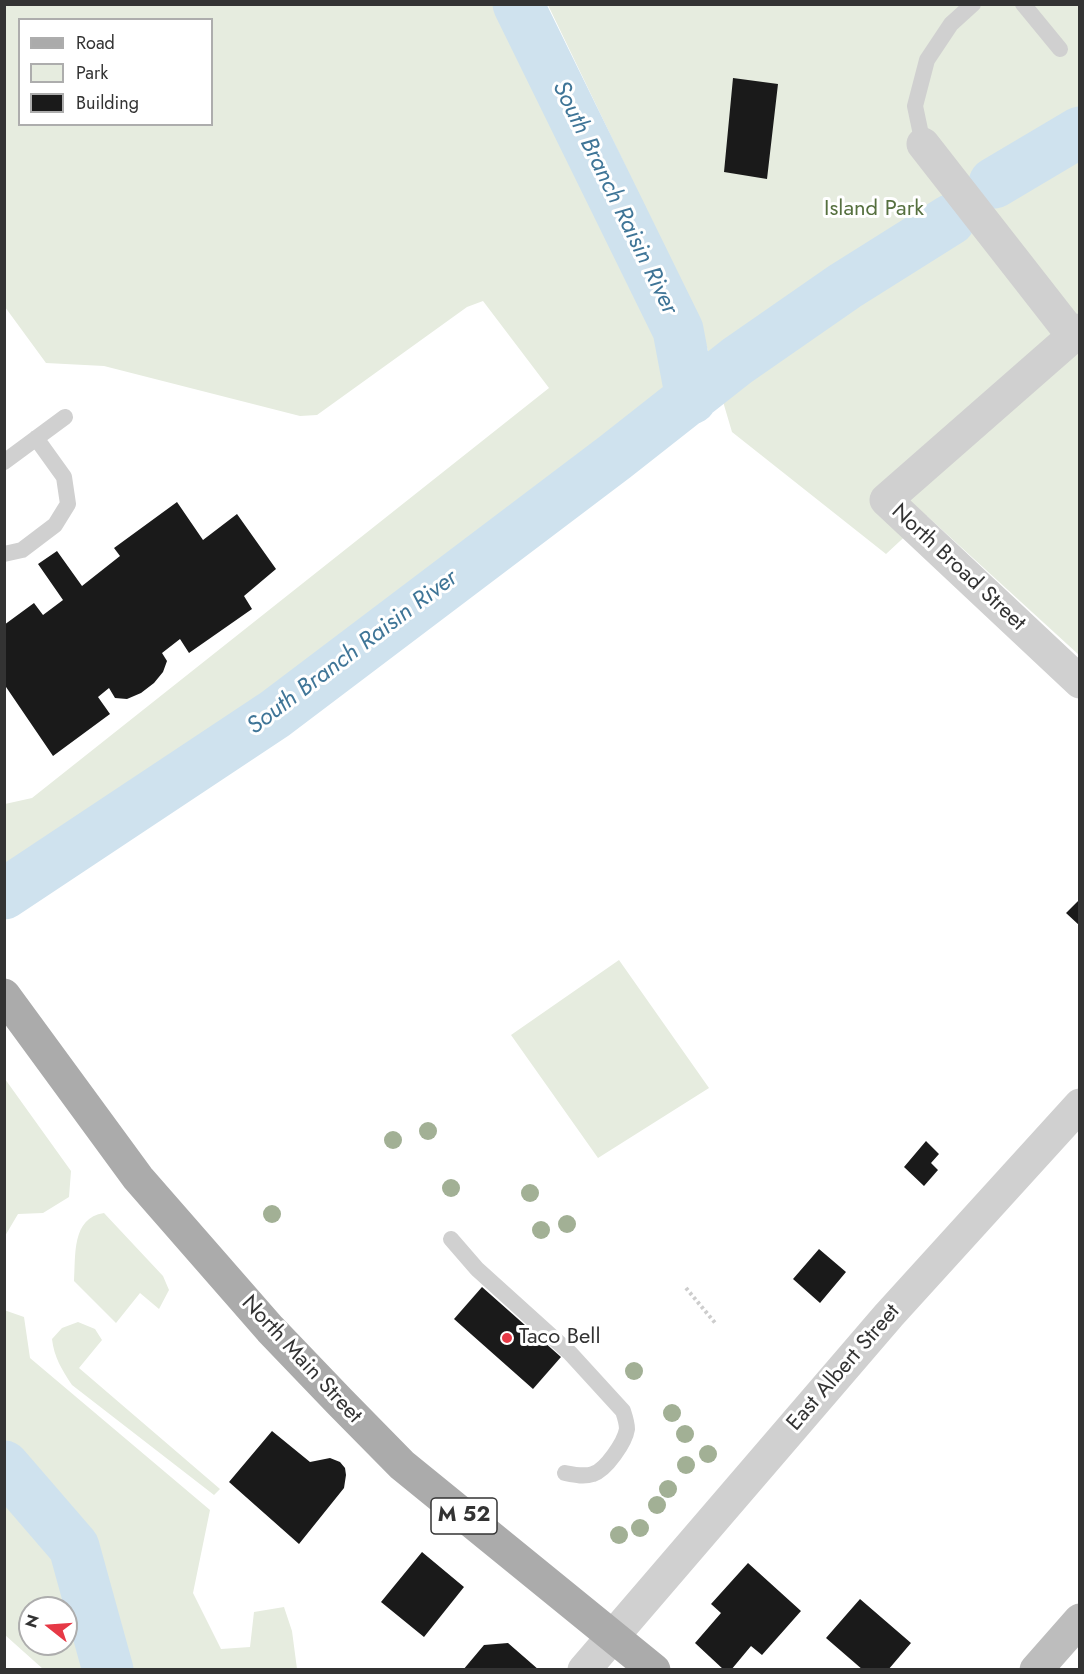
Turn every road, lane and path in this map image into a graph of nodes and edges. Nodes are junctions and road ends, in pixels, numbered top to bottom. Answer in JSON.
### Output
{"nodes":[{"id":1,"x":973,"y":4,"type":"edge"},
{"id":2,"x":1023,"y":4,"type":"edge"},
{"id":3,"x":1060,"y":49,"type":"dead end"},
{"id":4,"x":923,"y":144,"type":"joint"},
{"id":5,"x":1076,"y":333,"type":"edge"},
{"id":6,"x":65,"y":417,"type":"dead end"},
{"id":7,"x":36,"y":438,"type":"junction"},
{"id":8,"x":4,"y":462,"type":"edge"},
{"id":9,"x":4,"y":554,"type":"edge"},
{"id":10,"x":1080,"y":682,"type":"edge"},
{"id":11,"x":7,"y":999,"type":"edge"},
{"id":12,"x":1080,"y":1105,"type":"edge"},
{"id":13,"x":452,"y":1239,"type":"dead end"},
{"id":14,"x":686,"y":1288,"type":"dead end"},
{"id":15,"x":716,"y":1324,"type":"dead end"},
{"id":16,"x":565,"y":1473,"type":"dead end"},
{"id":17,"x":1080,"y":1620,"type":"edge"},
{"id":18,"x":614,"y":1636,"type":"junction"},
{"id":19,"x":584,"y":1670,"type":"edge"},
{"id":20,"x":654,"y":1670,"type":"edge"},
{"id":21,"x":1036,"y":1670,"type":"edge"}],
"edges":[{"from":1,"to":4,"type":"lane"},
{"from":2,"to":3,"type":"lane"},
{"from":4,"to":5,"type":"street","name":"North Broad Street"},
{"from":5,"to":10,"type":"street","name":"North Broad Street"},
{"from":6,"to":7,"type":"lane"},
{"from":7,"to":8,"type":"lane"},
{"from":7,"to":9,"type":"lane"},
{"from":11,"to":18,"type":"main road","name":"North Main Street","number":"M 52"},
{"from":12,"to":18,"type":"street","name":"East Albert Street"},
{"from":13,"to":16,"type":"lane"},
{"from":14,"to":15,"type":"path"},
{"from":17,"to":21,"type":"street"},
{"from":18,"to":19,"type":"street","name":"East Albert Street"},
{"from":18,"to":20,"type":"main road","name":"North Main Street","number":"M 52"}]}
